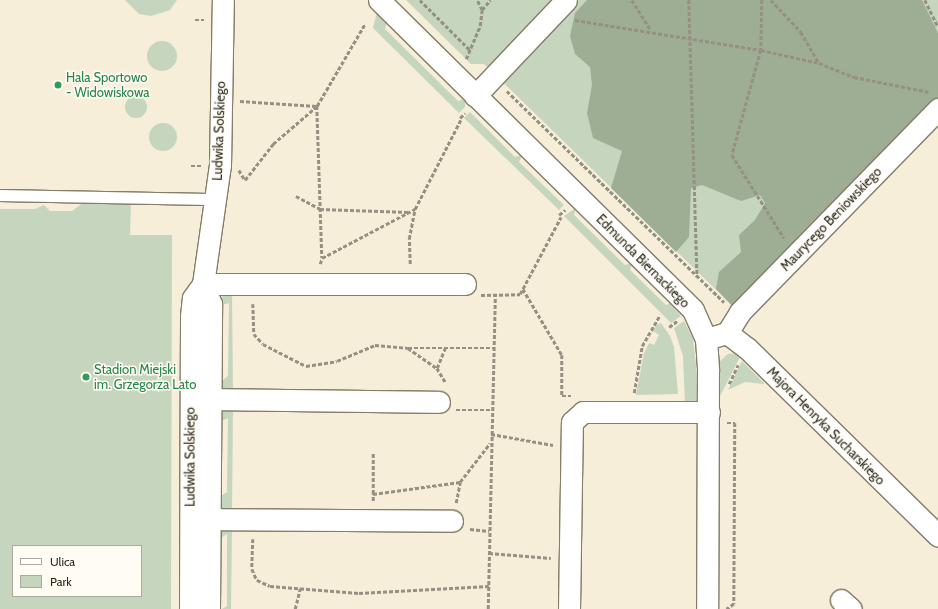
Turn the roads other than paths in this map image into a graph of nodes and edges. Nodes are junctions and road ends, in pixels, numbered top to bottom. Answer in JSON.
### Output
{"nodes":[{"id":1,"x":223,"y":0,"type":"edge"},
{"id":2,"x":379,"y":0,"type":"edge"},
{"id":3,"x":569,"y":10,"type":"edge"},
{"id":4,"x":475,"y":96,"type":"junction"},
{"id":5,"x":938,"y":109,"type":"edge"},
{"id":6,"x":0,"y":194,"type":"edge"},
{"id":7,"x":216,"y":199,"type":"junction"},
{"id":8,"x":203,"y":284,"type":"junction"},
{"id":9,"x":465,"y":284,"type":"dead end"},
{"id":10,"x":733,"y":324,"type":"junction"},
{"id":11,"x":706,"y":339,"type":"junction"},
{"id":12,"x":200,"y":399,"type":"junction"},
{"id":13,"x":449,"y":402,"type":"road end"},
{"id":14,"x":717,"y":418,"type":"junction"},
{"id":15,"x":200,"y":519,"type":"junction"},
{"id":16,"x":452,"y":521,"type":"road end"},
{"id":17,"x":938,"y":536,"type":"edge"},
{"id":18,"x":190,"y":609,"type":"edge"},
{"id":19,"x":209,"y":609,"type":"edge"},
{"id":20,"x":569,"y":609,"type":"edge"},
{"id":21,"x":707,"y":609,"type":"edge"}],
"edges":[{"from":1,"to":7,"type":"street","name":"Ludwika Solskiego"},
{"from":2,"to":4,"type":"street","name":"Edmunda Biernackiego"},
{"from":3,"to":4,"type":"street"},
{"from":4,"to":11,"type":"street","name":"Edmunda Biernackiego"},
{"from":5,"to":10,"type":"street","name":"Maurycego Beniowskiego"},
{"from":6,"to":7,"type":"lane"},
{"from":7,"to":8,"type":"street","name":"Ludwika Solskiego"},
{"from":8,"to":9,"type":"street"},
{"from":8,"to":12,"type":"street","name":"Ludwika Solskiego"},
{"from":10,"to":11,"type":"street"},
{"from":10,"to":17,"type":"street","name":"Majora Henryka Sucharskiego"},
{"from":11,"to":14,"type":"street","name":"Edmunda Biernackiego"},
{"from":12,"to":13,"type":"street"},
{"from":12,"to":15,"type":"street","name":"Ludwika Solskiego"},
{"from":14,"to":20,"type":"street"},
{"from":14,"to":21,"type":"street","name":"Edmunda Biernackiego"},
{"from":15,"to":16,"type":"street"},
{"from":15,"to":18,"type":"street","name":"Ludwika Solskiego"},
{"from":15,"to":19,"type":"street","name":"Ludwika Solskiego"}]}
